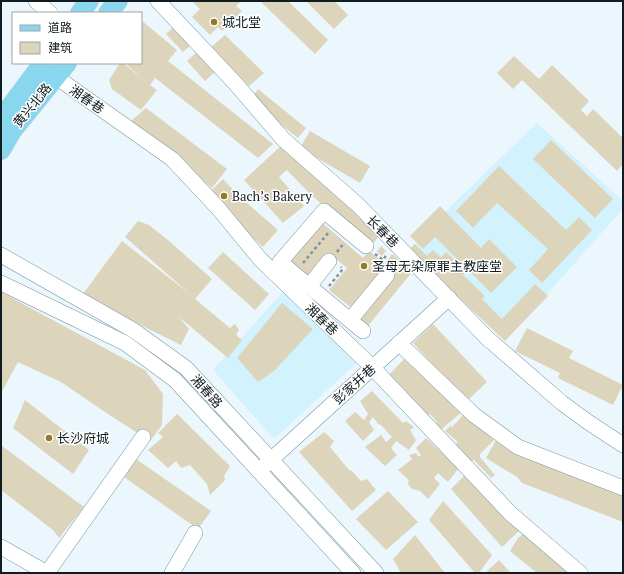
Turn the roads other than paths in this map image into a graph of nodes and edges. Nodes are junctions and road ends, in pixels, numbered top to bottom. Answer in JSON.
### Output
{"nodes":[{"id":1,"x":36,"y":1,"type":"edge"},
{"id":2,"x":89,"y":1,"type":"edge"},
{"id":3,"x":118,"y":1,"type":"edge"},
{"id":4,"x":158,"y":1,"type":"edge"},
{"id":5,"x":49,"y":12,"type":"edge"},
{"id":6,"x":81,"y":12,"type":"edge"},
{"id":7,"x":109,"y":12,"type":"edge"},
{"id":8,"x":42,"y":64,"type":"edge"},
{"id":9,"x":61,"y":70,"type":"edge"},
{"id":10,"x":1,"y":119,"type":"edge"},
{"id":11,"x":1,"y":150,"type":"edge"},
{"id":12,"x":366,"y":246,"type":"dead end"},
{"id":13,"x":1,"y":255,"type":"edge"},
{"id":14,"x":329,"y":262,"type":"road end"},
{"id":15,"x":387,"y":275,"type":"dead end"},
{"id":16,"x":1,"y":283,"type":"edge"},
{"id":17,"x":311,"y":288,"type":"junction"},
{"id":18,"x":450,"y":298,"type":"junction"},
{"id":19,"x":303,"y":301,"type":"junction"},
{"id":20,"x":350,"y":320,"type":"junction"},
{"id":21,"x":363,"y":331,"type":"dead end"},
{"id":22,"x":399,"y":343,"type":"junction"},
{"id":23,"x":372,"y":367,"type":"junction"},
{"id":24,"x":144,"y":437,"type":"dead end"},
{"id":25,"x":623,"y":445,"type":"edge"},
{"id":26,"x":264,"y":465,"type":"junction"},
{"id":27,"x":623,"y":488,"type":"edge"},
{"id":28,"x":195,"y":533,"type":"dead end"},
{"id":29,"x":1,"y":547,"type":"edge"},
{"id":30,"x":47,"y":573,"type":"edge"},
{"id":31,"x":172,"y":573,"type":"edge"},
{"id":32,"x":353,"y":573,"type":"edge"},
{"id":33,"x":376,"y":573,"type":"edge"},
{"id":34,"x":580,"y":573,"type":"edge"}],
"edges":[{"from":1,"to":5,"type":"street"},
{"from":2,"to":6,"type":"main road"},
{"from":3,"to":7,"type":"main road"},
{"from":4,"to":18,"type":"street","name":"长春巷"},
{"from":8,"to":10,"type":"main road","name":"黄兴北路"},
{"from":9,"to":11,"type":"main road","name":"黄兴北路"},
{"from":9,"to":19,"type":"street","name":"湘春巷"},
{"from":12,"to":17,"type":"street"},
{"from":13,"to":26,"type":"street","name":"湘春路"},
{"from":14,"to":17,"type":"street"},
{"from":15,"to":20,"type":"street"},
{"from":16,"to":26,"type":"street","name":"湘春路"},
{"from":17,"to":19,"type":"street"},
{"from":17,"to":20,"type":"street"},
{"from":18,"to":22,"type":"street","name":"彭家并巷"},
{"from":18,"to":25,"type":"street","name":"长春巷"},
{"from":19,"to":23,"type":"street","name":"湘春巷"},
{"from":20,"to":21,"type":"street"},
{"from":22,"to":23,"type":"street","name":"彭家并巷"},
{"from":22,"to":27,"type":"street"},
{"from":23,"to":26,"type":"street","name":"彭家并巷"},
{"from":23,"to":34,"type":"street","name":"湘春巷"},
{"from":24,"to":30,"type":"street"},
{"from":26,"to":32,"type":"street","name":"湘春路"},
{"from":26,"to":33,"type":"street","name":"湘春路"},
{"from":28,"to":31,"type":"street"},
{"from":29,"to":30,"type":"street"}]}
